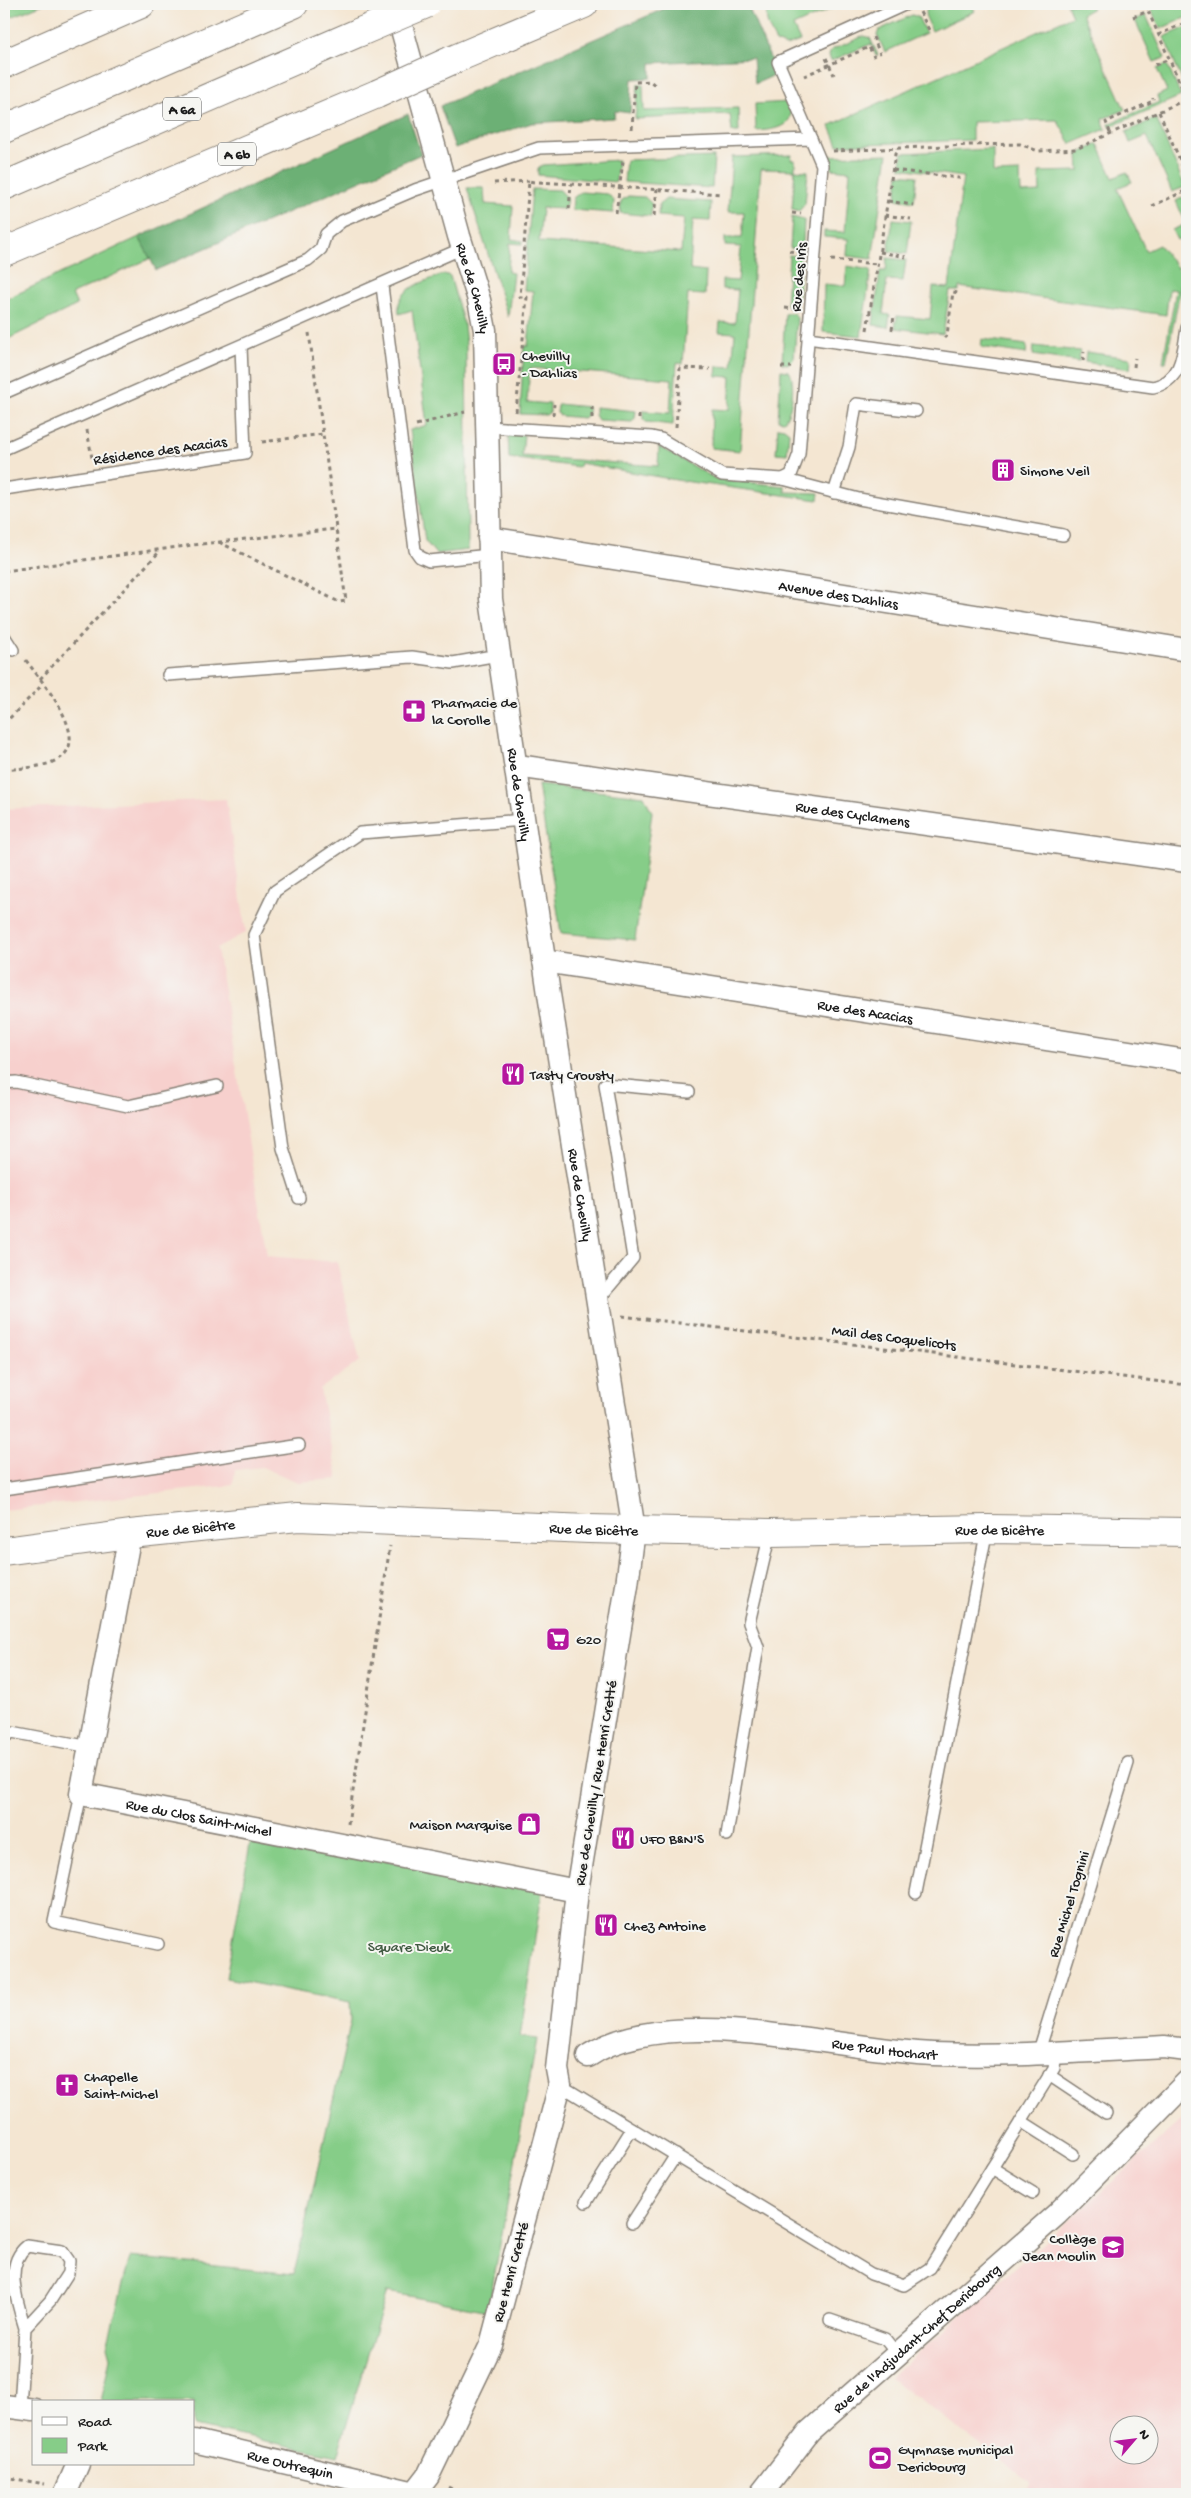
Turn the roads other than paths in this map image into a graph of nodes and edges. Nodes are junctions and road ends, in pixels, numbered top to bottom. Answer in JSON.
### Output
{"nodes":[{"id":1,"x":141,"y":4,"type":"edge"},
{"id":2,"x":294,"y":4,"type":"edge"},
{"id":3,"x":395,"y":4,"type":"edge"},
{"id":4,"x":426,"y":4,"type":"edge"},
{"id":5,"x":584,"y":4,"type":"edge"},
{"id":6,"x":906,"y":4,"type":"edge"},
{"id":7,"x":4,"y":64,"type":"edge"},
{"id":8,"x":4,"y":129,"type":"edge"},
{"id":9,"x":811,"y":139,"type":"junction"},
{"id":10,"x":444,"y":181,"type":"junction"},
{"id":11,"x":4,"y":186,"type":"edge"},
{"id":12,"x":463,"y":248,"type":"junction"},
{"id":13,"x":4,"y":252,"type":"edge"},
{"id":14,"x":382,"y":286,"type":"junction"},
{"id":15,"x":1187,"y":328,"type":"edge"},
{"id":16,"x":808,"y":338,"type":"junction"},
{"id":17,"x":241,"y":346,"type":"junction"},
{"id":18,"x":4,"y":394,"type":"edge"},
{"id":19,"x":916,"y":410,"type":"dead end"},
{"id":20,"x":488,"y":416,"type":"junction"},
{"id":21,"x":4,"y":449,"type":"edge"},
{"id":22,"x":783,"y":479,"type":"junction"},
{"id":23,"x":4,"y":488,"type":"edge"},
{"id":24,"x":834,"y":493,"type":"junction"},
{"id":25,"x":1063,"y":535,"type":"dead end"},
{"id":26,"x":489,"y":547,"type":"junction"},
{"id":27,"x":4,"y":636,"type":"edge"},
{"id":28,"x":13,"y":650,"type":"road end"},
{"id":29,"x":1187,"y":650,"type":"edge"},
{"id":30,"x":498,"y":655,"type":"junction"},
{"id":31,"x":168,"y":675,"type":"dead end"},
{"id":32,"x":517,"y":766,"type":"junction"},
{"id":33,"x":524,"y":820,"type":"junction"},
{"id":34,"x":1187,"y":861,"type":"edge"},
{"id":35,"x":544,"y":961,"type":"junction"},
{"id":36,"x":1187,"y":1061,"type":"edge"},
{"id":37,"x":4,"y":1083,"type":"edge"},
{"id":38,"x":217,"y":1086,"type":"dead end"},
{"id":39,"x":689,"y":1092,"type":"dead end"},
{"id":40,"x":299,"y":1198,"type":"dead end"},
{"id":41,"x":598,"y":1307,"type":"junction"},
{"id":42,"x":299,"y":1445,"type":"dead end"},
{"id":43,"x":4,"y":1489,"type":"edge"},
{"id":44,"x":987,"y":1528,"type":"junction"},
{"id":45,"x":634,"y":1530,"type":"junction"},
{"id":46,"x":1187,"y":1532,"type":"edge"},
{"id":47,"x":770,"y":1533,"type":"junction"},
{"id":48,"x":130,"y":1534,"type":"junction"},
{"id":49,"x":4,"y":1551,"type":"edge"},
{"id":50,"x":4,"y":1737,"type":"edge"},
{"id":51,"x":90,"y":1747,"type":"junction"},
{"id":52,"x":1128,"y":1763,"type":"dead end"},
{"id":53,"x":81,"y":1794,"type":"junction"},
{"id":54,"x":727,"y":1835,"type":"dead end"},
{"id":55,"x":577,"y":1891,"type":"junction"},
{"id":56,"x":916,"y":1893,"type":"dead end"},
{"id":57,"x":158,"y":1944,"type":"dead end"},
{"id":58,"x":560,"y":2036,"type":"joint"},
{"id":59,"x":1187,"y":2050,"type":"edge"},
{"id":60,"x":1047,"y":2053,"type":"junction"},
{"id":61,"x":588,"y":2056,"type":"dead end"},
{"id":62,"x":1049,"y":2075,"type":"junction"},
{"id":63,"x":1187,"y":2082,"type":"edge"},
{"id":64,"x":560,"y":2084,"type":"junction"},
{"id":65,"x":1106,"y":2112,"type":"dead end"},
{"id":66,"x":1021,"y":2121,"type":"junction"},
{"id":67,"x":632,"y":2129,"type":"junction"},
{"id":68,"x":1074,"y":2154,"type":"dead end"},
{"id":69,"x":676,"y":2155,"type":"junction"},
{"id":70,"x":992,"y":2168,"type":"junction"},
{"id":71,"x":1033,"y":2193,"type":"dead end"},
{"id":72,"x":586,"y":2202,"type":"dead end"},
{"id":73,"x":632,"y":2223,"type":"dead end"},
{"id":74,"x":830,"y":2320,"type":"dead end"},
{"id":75,"x":26,"y":2328,"type":"junction"},
{"id":76,"x":898,"y":2354,"type":"junction"},
{"id":77,"x":19,"y":2407,"type":"edge"},
{"id":78,"x":195,"y":2441,"type":"edge"},
{"id":79,"x":77,"y":2466,"type":"edge"},
{"id":80,"x":66,"y":2491,"type":"edge"},
{"id":81,"x":414,"y":2494,"type":"edge"},
{"id":82,"x":761,"y":2494,"type":"edge"}],
"edges":[{"from":1,"to":7,"type":"main road"},
{"from":2,"to":8,"type":"main road"},
{"from":3,"to":10,"type":"street","name":"Rue de Chevilly"},
{"from":4,"to":11,"type":"main road","number":"A 6a","bridge":true},
{"from":5,"to":13,"type":"main road","number":"A 6b","bridge":true},
{"from":6,"to":9,"type":"lane","name":"Rue des Iris"},
{"from":9,"to":10,"type":"lane"},
{"from":9,"to":16,"type":"lane","name":"Rue des Iris"},
{"from":10,"to":12,"type":"street","name":"Rue de Chevilly"},
{"from":10,"to":18,"type":"lane"},
{"from":12,"to":14,"type":"lane"},
{"from":12,"to":20,"type":"street","name":"Rue de Chevilly"},
{"from":14,"to":17,"type":"lane"},
{"from":14,"to":26,"type":"lane"},
{"from":15,"to":16,"type":"lane"},
{"from":16,"to":22,"type":"lane","name":"Rue des Iris"},
{"from":17,"to":21,"type":"lane"},
{"from":17,"to":23,"type":"lane","name":"Résidence des Acacias"},
{"from":19,"to":24,"type":"lane"},
{"from":20,"to":22,"type":"lane"},
{"from":20,"to":26,"type":"street","name":"Rue de Chevilly"},
{"from":22,"to":24,"type":"lane"},
{"from":24,"to":25,"type":"lane"},
{"from":26,"to":29,"type":"street","name":"Avenue des Dahlias"},
{"from":26,"to":30,"type":"street","name":"Rue de Chevilly"},
{"from":27,"to":28,"type":"lane"},
{"from":30,"to":31,"type":"lane"},
{"from":30,"to":32,"type":"street","name":"Rue de Chevilly"},
{"from":32,"to":33,"type":"street","name":"Rue de Chevilly"},
{"from":32,"to":34,"type":"street","name":"Rue des Cyclamens"},
{"from":33,"to":35,"type":"street","name":"Rue de Chevilly"},
{"from":33,"to":40,"type":"lane"},
{"from":35,"to":36,"type":"street","name":"Rue des Acacias"},
{"from":35,"to":41,"type":"street","name":"Rue de Chevilly"},
{"from":37,"to":38,"type":"lane"},
{"from":39,"to":41,"type":"lane"},
{"from":41,"to":45,"type":"street","name":"Rue de Chevilly"},
{"from":42,"to":43,"type":"lane"},
{"from":44,"to":46,"type":"main road","name":"Rue de Bicêtre"},
{"from":44,"to":47,"type":"main road","name":"Rue de Bicêtre"},
{"from":44,"to":56,"type":"lane"},
{"from":45,"to":47,"type":"main road","name":"Rue de Bicêtre"},
{"from":45,"to":48,"type":"main road","name":"Rue de Bicêtre"},
{"from":45,"to":55,"type":"street","name":"Rue de Chevilly / Rue Henri Cretté"},
{"from":47,"to":54,"type":"lane"},
{"from":48,"to":49,"type":"main road","name":"Rue de Bicêtre"},
{"from":48,"to":51,"type":"street"},
{"from":50,"to":51,"type":"lane"},
{"from":51,"to":53,"type":"street"},
{"from":52,"to":60,"type":"lane","name":"Rue Michel Tognini"},
{"from":53,"to":55,"type":"street","name":"Rue du Clos Saint-Michel"},
{"from":53,"to":57,"type":"lane"},
{"from":55,"to":58,"type":"street","name":"Rue de Chevilly / Rue Henri Cretté"},
{"from":58,"to":64,"type":"street","name":"Rue Henri Cretté"},
{"from":59,"to":60,"type":"street","name":"Rue Paul Hochart"},
{"from":60,"to":61,"type":"street","name":"Rue Paul Hochart"},
{"from":60,"to":62,"type":"lane","name":"Rue Michel Tognini"},
{"from":62,"to":65,"type":"lane"},
{"from":62,"to":66,"type":"lane","name":"Rue Michel Tognini"},
{"from":63,"to":76,"type":"street","name":"Rue de l'Adjudant-Chef Dericbourg"},
{"from":64,"to":67,"type":"lane"},
{"from":64,"to":81,"type":"street","name":"Rue Henri Cretté"},
{"from":66,"to":68,"type":"lane"},
{"from":66,"to":70,"type":"lane","name":"Rue Michel Tognini"},
{"from":67,"to":69,"type":"lane"},
{"from":67,"to":72,"type":"lane"},
{"from":69,"to":70,"type":"lane","name":"Rue Michel Tognini"},
{"from":69,"to":73,"type":"lane"},
{"from":70,"to":71,"type":"lane"},
{"from":74,"to":76,"type":"lane"},
{"from":75,"to":75,"type":"lane"},
{"from":75,"to":77,"type":"lane"},
{"from":76,"to":82,"type":"street","name":"Rue de l'Adjudant-Chef Dericbourg"},
{"from":78,"to":81,"type":"street","name":"Rue Outrequin"},
{"from":79,"to":80,"type":"street"}]}
